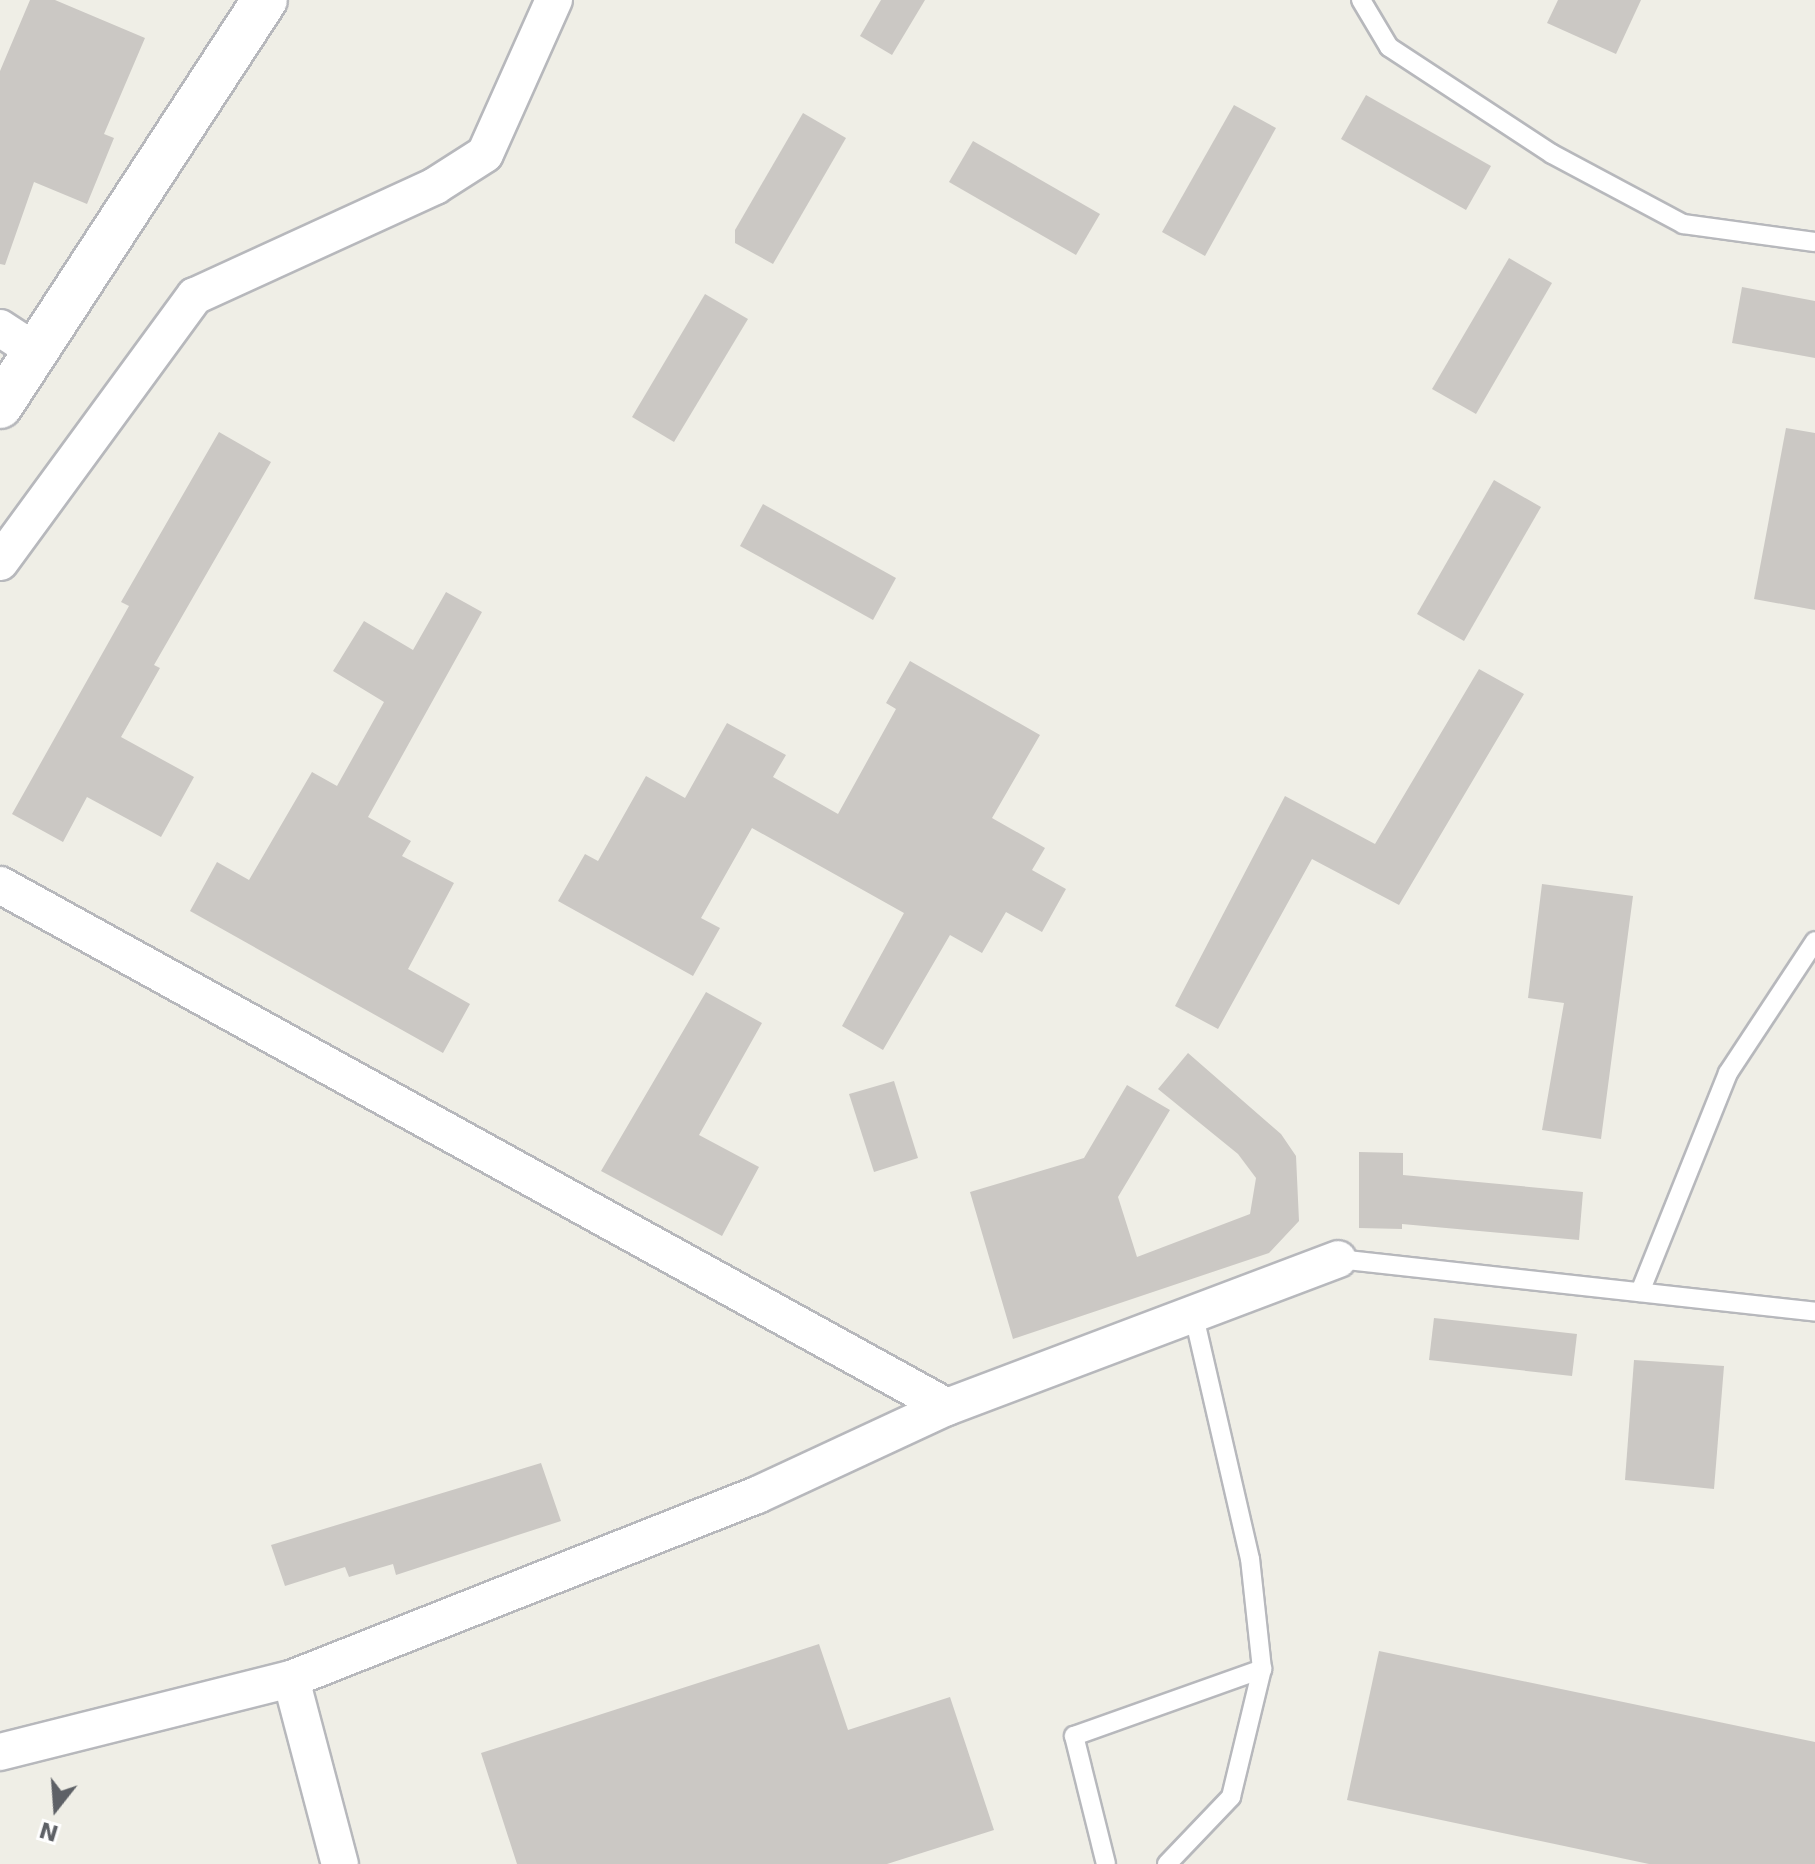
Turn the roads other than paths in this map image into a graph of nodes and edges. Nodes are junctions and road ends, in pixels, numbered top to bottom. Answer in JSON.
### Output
{"nodes":[{"id":1,"x":265,"y":0,"type":"edge"},
{"id":2,"x":554,"y":0,"type":"edge"},
{"id":3,"x":1361,"y":0,"type":"edge"},
{"id":4,"x":1815,"y":242,"type":"edge"},
{"id":5,"x":17,"y":339,"type":"edge"},
{"id":6,"x":0,"y":406,"type":"edge"},
{"id":7,"x":0,"y":562,"type":"edge"},
{"id":8,"x":0,"y":885,"type":"edge"},
{"id":9,"x":1815,"y":941,"type":"edge"},
{"id":10,"x":1338,"y":1259,"type":"joint"},
{"id":11,"x":1640,"y":1292,"type":"junction"},
{"id":12,"x":1815,"y":1312,"type":"edge"},
{"id":13,"x":1193,"y":1313,"type":"junction"},
{"id":14,"x":947,"y":1407,"type":"junction"},
{"id":15,"x":1262,"y":1669,"type":"junction"},
{"id":16,"x":291,"y":1679,"type":"junction"},
{"id":17,"x":0,"y":1752,"type":"edge"},
{"id":18,"x":340,"y":1864,"type":"edge"},
{"id":19,"x":1106,"y":1864,"type":"edge"},
{"id":20,"x":1167,"y":1864,"type":"edge"}],
"edges":[{"from":1,"to":5,"type":"street"},
{"from":2,"to":7,"type":"street"},
{"from":3,"to":4,"type":"lane"},
{"from":5,"to":6,"type":"street"},
{"from":8,"to":14,"type":"street"},
{"from":9,"to":11,"type":"lane"},
{"from":10,"to":11,"type":"lane"},
{"from":10,"to":13,"type":"street"},
{"from":11,"to":12,"type":"lane"},
{"from":13,"to":14,"type":"street"},
{"from":13,"to":15,"type":"lane"},
{"from":14,"to":16,"type":"street"},
{"from":15,"to":19,"type":"lane"},
{"from":15,"to":20,"type":"lane"},
{"from":16,"to":17,"type":"street"},
{"from":16,"to":18,"type":"street"}]}
